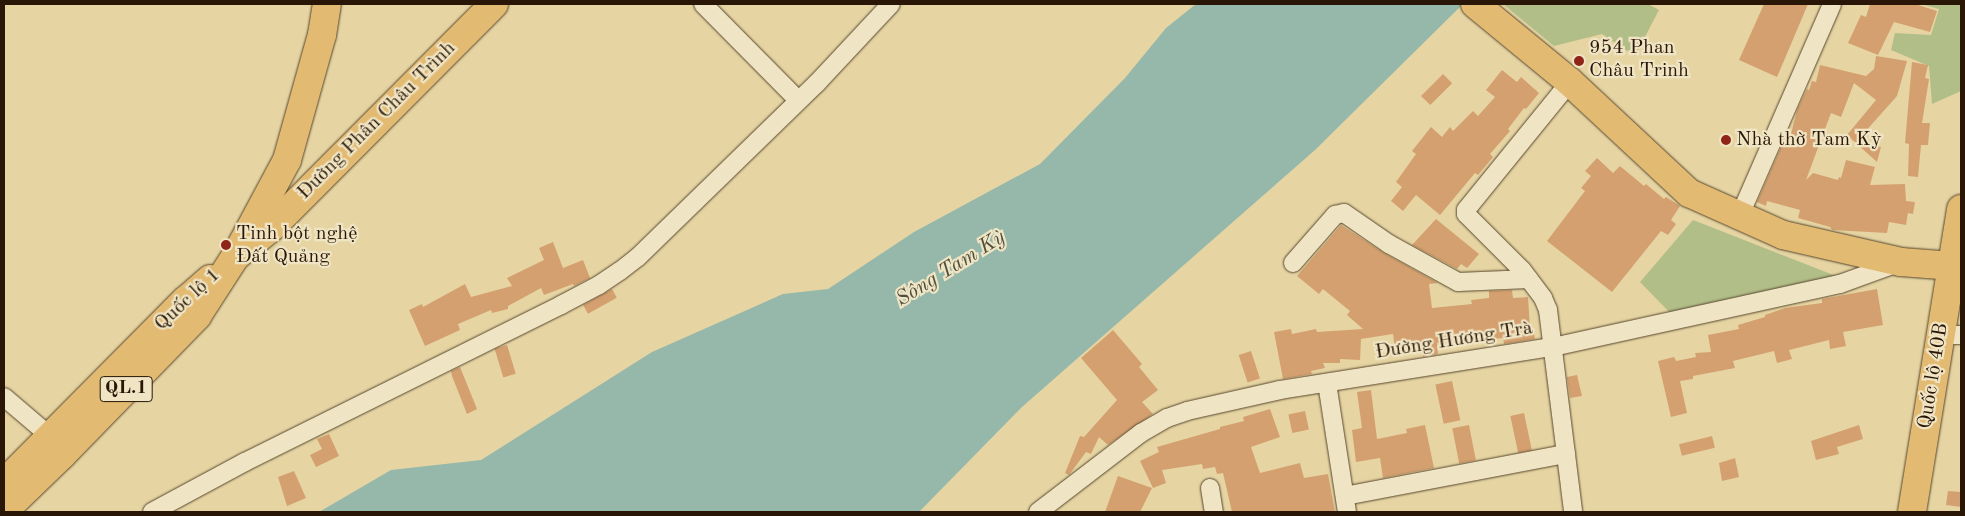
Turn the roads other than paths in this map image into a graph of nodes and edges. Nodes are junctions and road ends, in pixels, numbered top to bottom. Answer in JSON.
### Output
{"nodes":[{"id":1,"x":327,"y":4,"type":"edge"},
{"id":2,"x":494,"y":4,"type":"edge"},
{"id":3,"x":703,"y":4,"type":"edge"},
{"id":4,"x":891,"y":4,"type":"edge"},
{"id":5,"x":1475,"y":4,"type":"edge"},
{"id":6,"x":1832,"y":4,"type":"edge"},
{"id":7,"x":1570,"y":82,"type":"junction"},
{"id":8,"x":798,"y":100,"type":"junction"},
{"id":9,"x":1961,"y":210,"type":"edge"},
{"id":10,"x":1740,"y":215,"type":"junction"},
{"id":11,"x":235,"y":256,"type":"junction"},
{"id":12,"x":1901,"y":262,"type":"junction"},
{"id":13,"x":1293,"y":263,"type":"dead end"},
{"id":14,"x":1957,"y":266,"type":"edge"},
{"id":15,"x":1529,"y":279,"type":"junction"},
{"id":16,"x":1951,"y":335,"type":"edge"},
{"id":17,"x":1553,"y":347,"type":"junction"},
{"id":18,"x":1327,"y":383,"type":"junction"},
{"id":19,"x":4,"y":397,"type":"edge"},
{"id":20,"x":51,"y":437,"type":"junction"},
{"id":21,"x":1566,"y":454,"type":"junction"},
{"id":22,"x":4,"y":483,"type":"edge"},
{"id":23,"x":1210,"y":488,"type":"dead end"},
{"id":24,"x":1346,"y":504,"type":"edge"},
{"id":25,"x":4,"y":511,"type":"edge"},
{"id":26,"x":152,"y":512,"type":"edge"},
{"id":27,"x":1038,"y":512,"type":"edge"},
{"id":28,"x":1214,"y":512,"type":"edge"},
{"id":29,"x":1573,"y":512,"type":"edge"},
{"id":30,"x":1912,"y":512,"type":"edge"}],
"edges":[{"from":1,"to":11,"type":"main road","number":"QL.1"},
{"from":2,"to":11,"type":"main road","name":"Đường Phân Châu Trình"},
{"from":3,"to":8,"type":"street"},
{"from":4,"to":8,"type":"street"},
{"from":5,"to":7,"type":"main road"},
{"from":6,"to":10,"type":"street"},
{"from":7,"to":10,"type":"main road"},
{"from":7,"to":15,"type":"street"},
{"from":8,"to":26,"type":"street"},
{"from":9,"to":14,"type":"main road","name":"Quốc lộ 40B"},
{"from":10,"to":12,"type":"main road"},
{"from":11,"to":20,"type":"main road","name":"Quốc lộ 1","number":"QL.1"},
{"from":11,"to":25,"type":"main road","name":"Quốc lộ 1","number":"QL.1"},
{"from":12,"to":14,"type":"main road"},
{"from":12,"to":17,"type":"street","name":"Đường Hương Trà"},
{"from":13,"to":15,"type":"street"},
{"from":14,"to":16,"type":"main road","name":"Quốc lộ 40B"},
{"from":15,"to":17,"type":"street"},
{"from":16,"to":30,"type":"main road","name":"Quốc lộ 40B"},
{"from":17,"to":18,"type":"street","name":"Đường Hương Trà"},
{"from":17,"to":21,"type":"street"},
{"from":18,"to":24,"type":"street"},
{"from":18,"to":27,"type":"street","name":"Đường Hương Trà"},
{"from":19,"to":20,"type":"street"},
{"from":20,"to":22,"type":"main road","name":"Quốc lộ 1","number":"QL.1"},
{"from":21,"to":24,"type":"street"},
{"from":21,"to":29,"type":"street"},
{"from":23,"to":28,"type":"street"}]}
